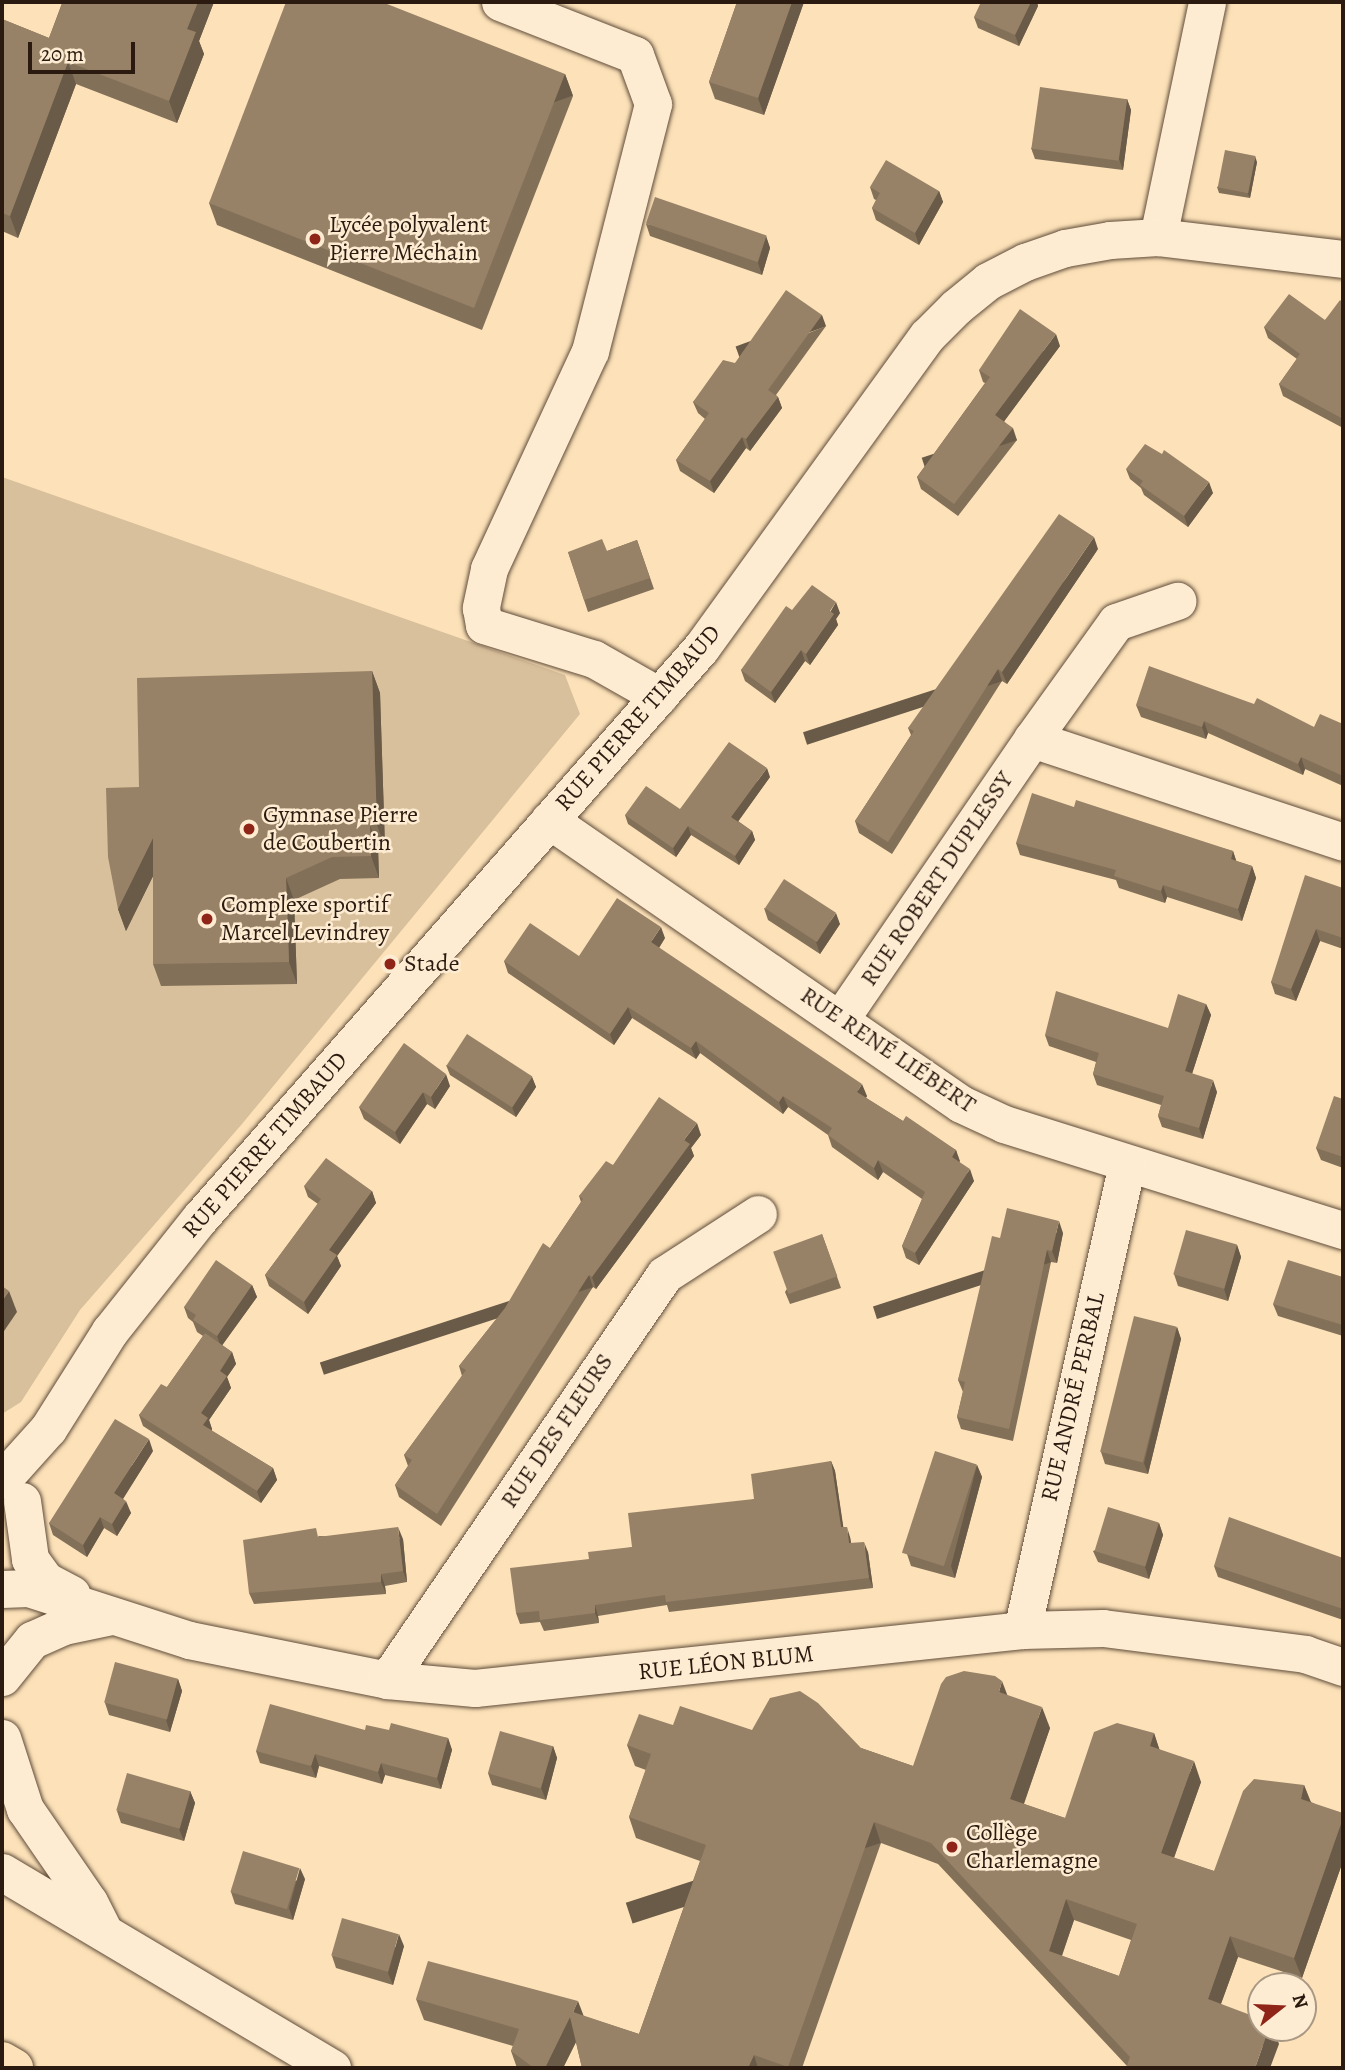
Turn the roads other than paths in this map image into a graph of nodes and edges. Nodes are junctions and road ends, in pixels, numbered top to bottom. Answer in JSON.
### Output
{"nodes":[{"id":1,"x":500,"y":2,"type":"edge"},
{"id":2,"x":1207,"y":2,"type":"edge"},
{"id":3,"x":1158,"y":237,"type":"junction"},
{"id":4,"x":1343,"y":259,"type":"edge"},
{"id":5,"x":1177,"y":601,"type":"dead end"},
{"id":6,"x":659,"y":696,"type":"junction"},
{"id":7,"x":1032,"y":739,"type":"junction"},
{"id":8,"x":549,"y":820,"type":"junction"},
{"id":9,"x":1343,"y":842,"type":"edge"},
{"id":10,"x":841,"y":1018,"type":"junction"},
{"id":11,"x":1127,"y":1164,"type":"junction"},
{"id":12,"x":758,"y":1214,"type":"dead end"},
{"id":13,"x":1343,"y":1230,"type":"edge"},
{"id":14,"x":12,"y":1491,"type":"edge"},
{"id":15,"x":2,"y":1536,"type":"edge"},
{"id":16,"x":2,"y":1589,"type":"edge"},
{"id":17,"x":112,"y":1616,"type":"junction"},
{"id":18,"x":1022,"y":1630,"type":"junction"},
{"id":19,"x":1343,"y":1667,"type":"edge"},
{"id":20,"x":2,"y":1677,"type":"edge"},
{"id":21,"x":387,"y":1680,"type":"junction"},
{"id":22,"x":2,"y":1738,"type":"edge"},
{"id":23,"x":2,"y":1872,"type":"edge"},
{"id":24,"x":102,"y":1929,"type":"junction"},
{"id":25,"x":2,"y":2061,"type":"edge"},
{"id":26,"x":13,"y":2068,"type":"edge"},
{"id":27,"x":332,"y":2068,"type":"edge"}],
"edges":[{"from":1,"to":6,"type":"street"},
{"from":2,"to":3,"type":"street"},
{"from":3,"to":4,"type":"street","name":"RUE PIERRE TIMBAUD"},
{"from":3,"to":6,"type":"street","name":"RUE PIERRE TIMBAUD"},
{"from":5,"to":7,"type":"street","name":"RUE ROBERT DUPLESSY"},
{"from":6,"to":8,"type":"street","name":"RUE PIERRE TIMBAUD"},
{"from":7,"to":9,"type":"street"},
{"from":7,"to":10,"type":"street","name":"RUE ROBERT DUPLESSY"},
{"from":8,"to":10,"type":"street","name":"RUE RENÉ LIÉBERT"},
{"from":8,"to":14,"type":"street","name":"RUE PIERRE TIMBAUD"},
{"from":10,"to":11,"type":"street","name":"RUE RENÉ LIÉBERT"},
{"from":11,"to":13,"type":"street","name":"RUE RENÉ LIÉBERT"},
{"from":11,"to":18,"type":"street","name":"RUE ANDRÉ PERBAL"},
{"from":12,"to":21,"type":"street","name":"RUE DES FLEURS"},
{"from":14,"to":15,"type":"street","name":"RUE PIERRE TIMBAUD"},
{"from":14,"to":17,"type":"street","name":"RUE LÉON BLUM"},
{"from":16,"to":17,"type":"street","name":"RUE LÉON BLUM"},
{"from":17,"to":20,"type":"street","name":"RUE LÉON BLUM"},
{"from":17,"to":21,"type":"street","name":"RUE LÉON BLUM"},
{"from":18,"to":19,"type":"street","name":"RUE LÉON BLUM"},
{"from":18,"to":21,"type":"street","name":"RUE LÉON BLUM"},
{"from":22,"to":24,"type":"street"},
{"from":23,"to":24,"type":"street"},
{"from":24,"to":27,"type":"street"},
{"from":25,"to":26,"type":"main road"}]}
